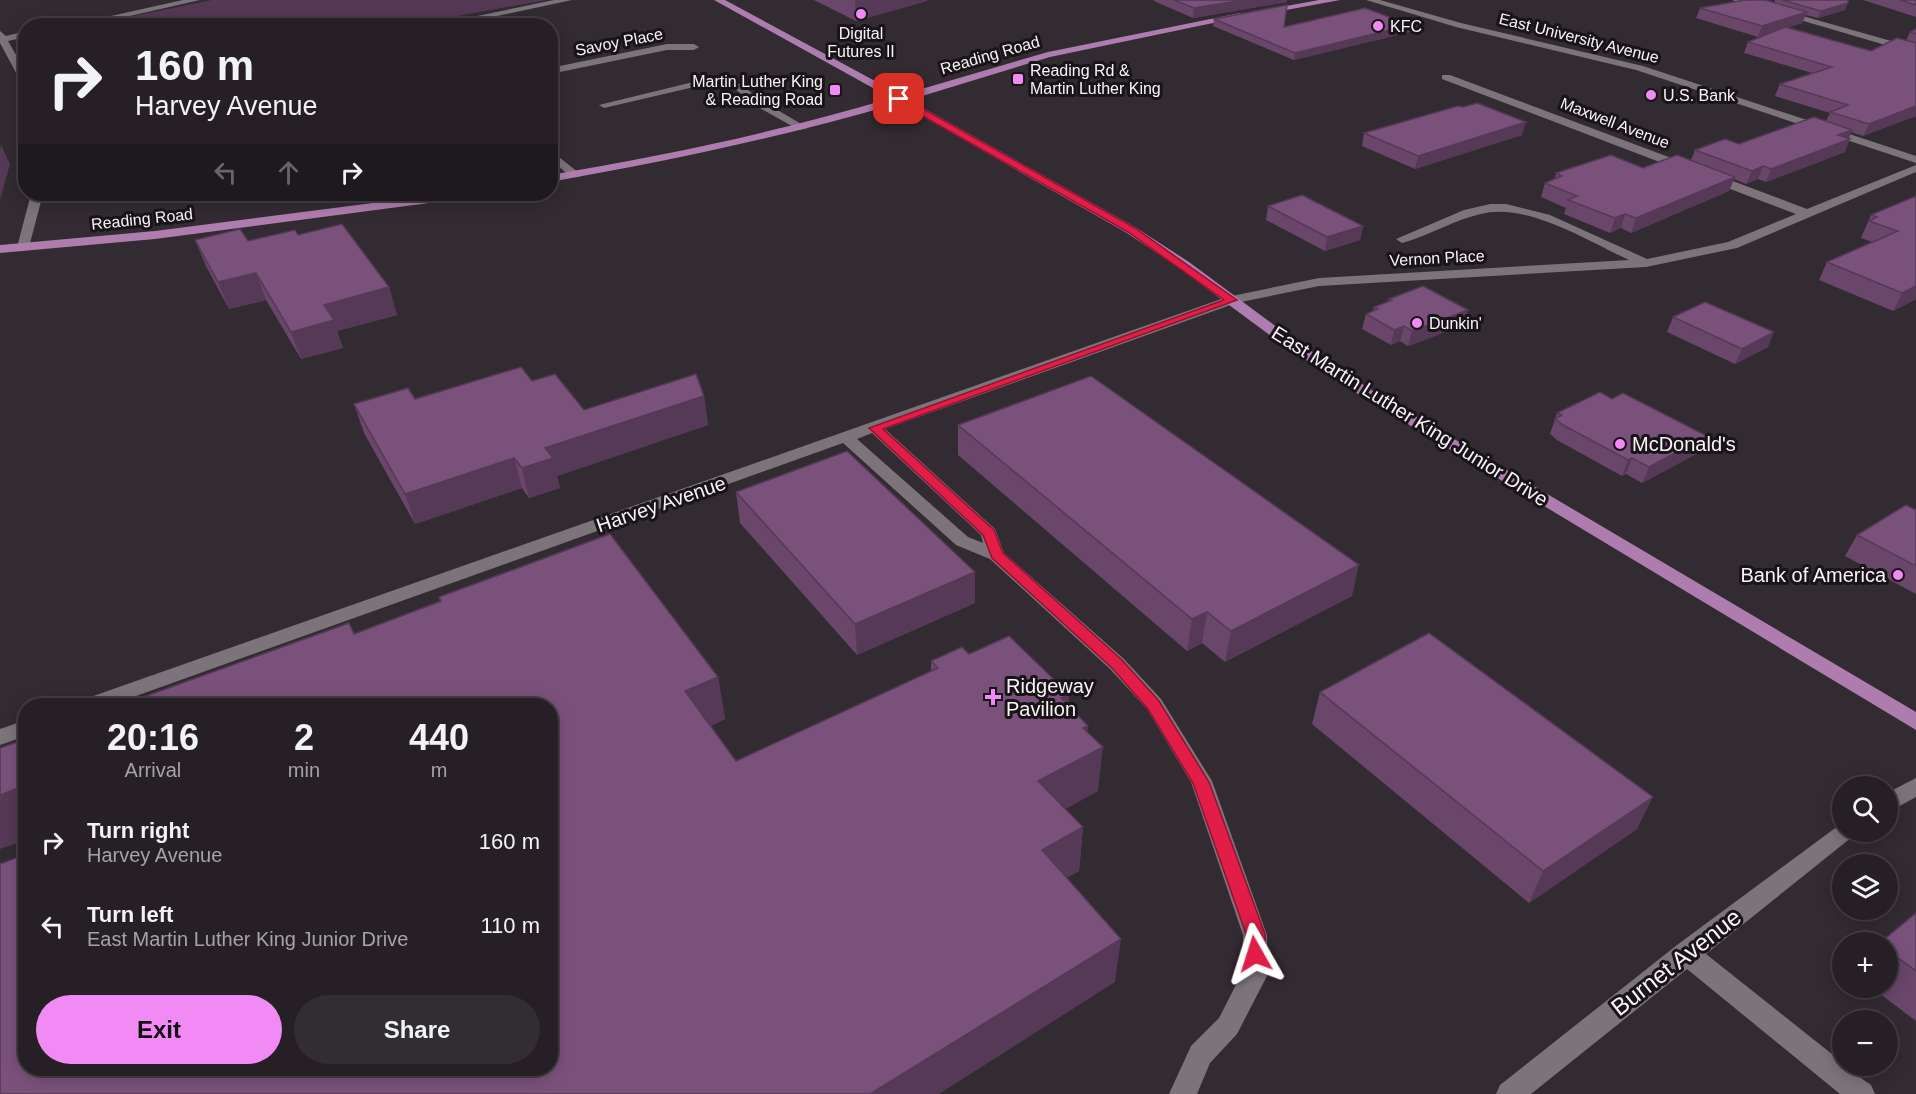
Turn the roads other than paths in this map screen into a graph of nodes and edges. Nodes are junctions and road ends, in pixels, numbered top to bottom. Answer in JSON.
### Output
{"nodes":[{"id":1,"x":196,"y":0,"type":"edge"},
{"id":2,"x":568,"y":0,"type":"edge"},
{"id":3,"x":718,"y":0,"type":"edge"},
{"id":4,"x":1336,"y":0,"type":"edge"},
{"id":5,"x":1370,"y":0,"type":"edge"},
{"id":6,"x":1736,"y":0,"type":"edge"},
{"id":7,"x":109,"y":18,"type":"edge"},
{"id":8,"x":475,"y":18,"type":"edge"},
{"id":9,"x":18,"y":35,"type":"edge"},
{"id":10,"x":1,"y":36,"type":"edge"},
{"id":11,"x":694,"y":47,"type":"dead end"},
{"id":12,"x":1916,"y":51,"type":"edge"},
{"id":13,"x":18,"y":67,"type":"edge"},
{"id":14,"x":558,"y":69,"type":"edge"},
{"id":15,"x":1446,"y":77,"type":"dead end"},
{"id":16,"x":899,"y":99,"type":"junction"},
{"id":17,"x":604,"y":105,"type":"dead end"},
{"id":18,"x":803,"y":128,"type":"junction"},
{"id":19,"x":558,"y":160,"type":"edge"},
{"id":20,"x":1916,"y":160,"type":"edge"},
{"id":21,"x":1916,"y":168,"type":"edge"},
{"id":22,"x":575,"y":175,"type":"junction"},
{"id":23,"x":558,"y":178,"type":"edge"},
{"id":24,"x":35,"y":201,"type":"edge"},
{"id":25,"x":413,"y":201,"type":"edge"},
{"id":26,"x":1805,"y":213,"type":"junction"},
{"id":27,"x":1402,"y":239,"type":"dead end"},
{"id":28,"x":23,"y":247,"type":"junction"},
{"id":29,"x":0,"y":249,"type":"edge"},
{"id":30,"x":1646,"y":263,"type":"junction"},
{"id":31,"x":1232,"y":300,"type":"junction"},
{"id":32,"x":875,"y":428,"type":"junction"},
{"id":33,"x":847,"y":438,"type":"junction"},
{"id":34,"x":996,"y":555,"type":"junction"},
{"id":35,"x":109,"y":698,"type":"edge"},
{"id":36,"x":1916,"y":722,"type":"edge"},
{"id":37,"x":18,"y":730,"type":"edge"},
{"id":38,"x":0,"y":736,"type":"edge"},
{"id":39,"x":1916,"y":786,"type":"edge"},
{"id":40,"x":1898,"y":797,"type":"edge"},
{"id":41,"x":1832,"y":840,"type":"edge"},
{"id":42,"x":1686,"y":953,"type":"junction"},
{"id":43,"x":1183,"y":1094,"type":"edge"},
{"id":44,"x":1510,"y":1094,"type":"edge"},
{"id":45,"x":1861,"y":1094,"type":"edge"}],
"edges":[{"from":1,"to":7,"type":"street"},
{"from":2,"to":8,"type":"street"},
{"from":3,"to":16,"type":"main road","name":"East Martin Luther King Junior Drive"},
{"from":4,"to":16,"type":"main road","name":"Reading Road"},
{"from":5,"to":20,"type":"street","name":"East University Avenue"},
{"from":6,"to":12,"type":"street"},
{"from":9,"to":10,"type":"street"},
{"from":10,"to":13,"type":"street"},
{"from":11,"to":14,"type":"street","name":"Savoy Place"},
{"from":15,"to":26,"type":"street","name":"Maxwell Avenue"},
{"from":16,"to":18,"type":"main road","name":"Reading Road"},
{"from":16,"to":31,"type":"main road","name":"East Martin Luther King Junior Drive"},
{"from":17,"to":18,"type":"street"},
{"from":18,"to":22,"type":"main road","name":"Reading Road"},
{"from":19,"to":22,"type":"street"},
{"from":21,"to":26,"type":"street","name":"Vernon Place"},
{"from":22,"to":23,"type":"main road","name":"Reading Road"},
{"from":24,"to":28,"type":"street"},
{"from":25,"to":28,"type":"main road","name":"Reading Road"},
{"from":26,"to":30,"type":"street","name":"Vernon Place"},
{"from":27,"to":30,"type":"street","name":"Vernon Place"},
{"from":28,"to":29,"type":"main road","name":"Reading Road"},
{"from":30,"to":31,"type":"street","name":"Vernon Place"},
{"from":31,"to":32,"type":"street","name":"Harvey Avenue"},
{"from":31,"to":36,"type":"main road","name":"East Martin Luther King Junior Drive"},
{"from":32,"to":33,"type":"street","name":"Harvey Avenue"},
{"from":32,"to":34,"type":"street"},
{"from":33,"to":34,"type":"street"},
{"from":33,"to":35,"type":"street","name":"Harvey Avenue"},
{"from":34,"to":43,"type":"street"},
{"from":37,"to":38,"type":"street"},
{"from":39,"to":40,"type":"street"},
{"from":41,"to":42,"type":"street","name":"Burnet Avenue"},
{"from":42,"to":44,"type":"street","name":"Burnet Avenue"},
{"from":42,"to":45,"type":"street"}]}
